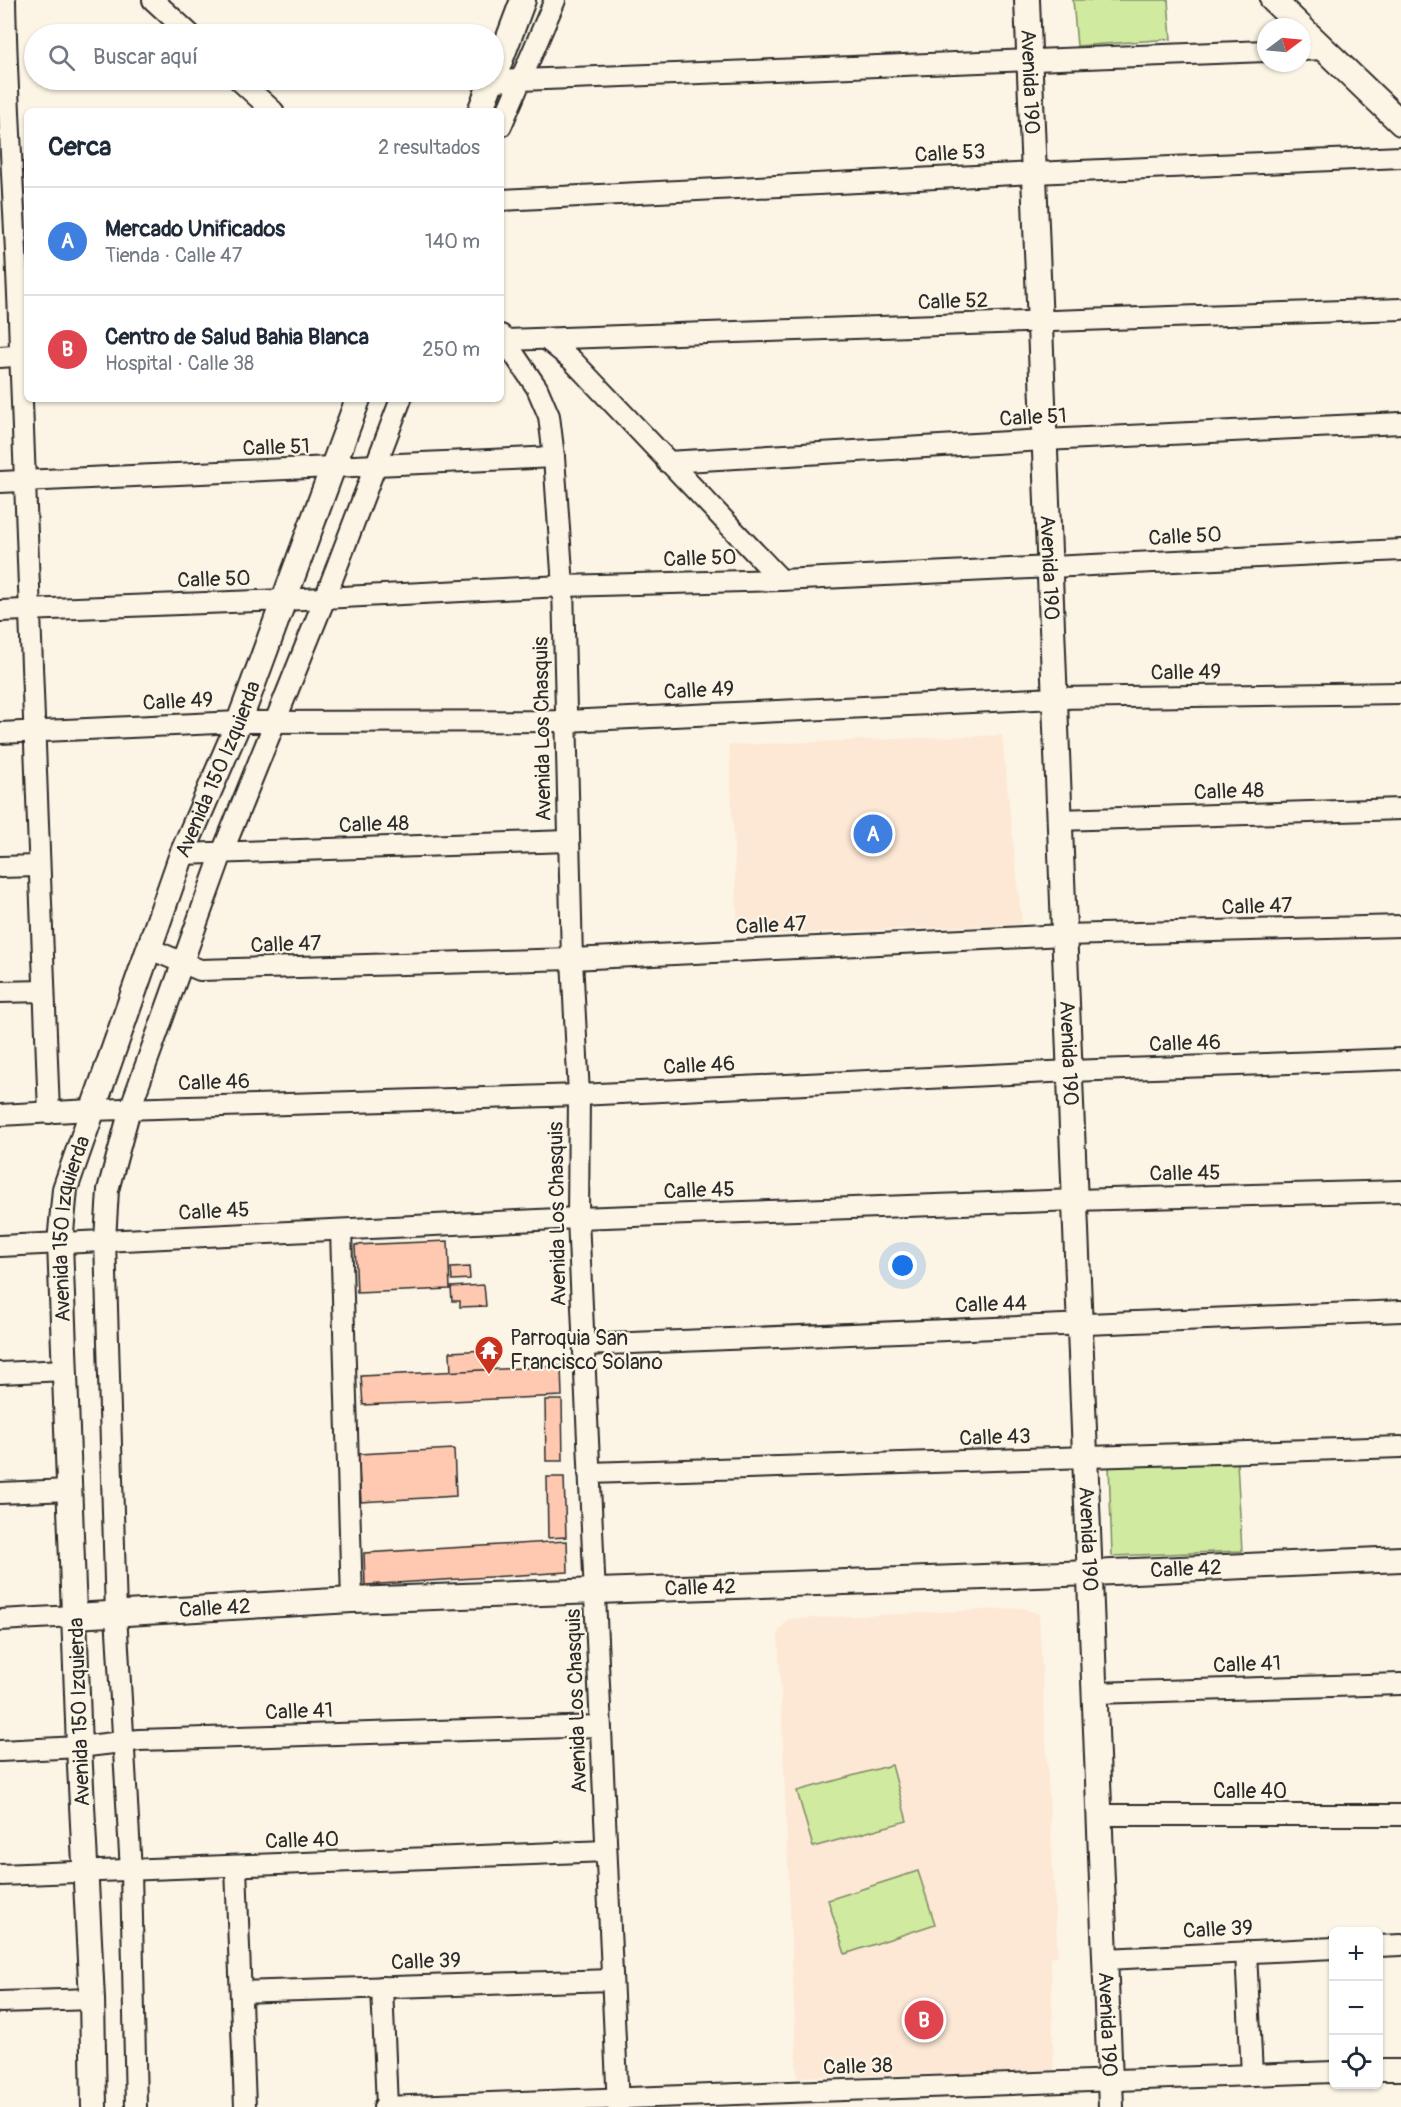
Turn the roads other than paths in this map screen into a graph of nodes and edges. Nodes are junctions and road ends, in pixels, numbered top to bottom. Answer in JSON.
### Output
{"nodes":[{"id":1,"x":5,"y":0,"type":"edge"},
{"id":2,"x":153,"y":0,"type":"edge"},
{"id":3,"x":522,"y":0,"type":"edge"},
{"id":4,"x":555,"y":0,"type":"edge"},
{"id":5,"x":1028,"y":0,"type":"edge"},
{"id":6,"x":1273,"y":0,"type":"edge"},
{"id":7,"x":1292,"y":18,"type":"edge"},
{"id":8,"x":179,"y":24,"type":"edge"},
{"id":9,"x":504,"y":49,"type":"edge"},
{"id":10,"x":1313,"y":50,"type":"edge"},
{"id":11,"x":1257,"y":51,"type":"edge"},
{"id":12,"x":1030,"y":61,"type":"junction"},
{"id":13,"x":504,"y":79,"type":"edge"},
{"id":14,"x":522,"y":80,"type":"junction"},
{"id":15,"x":250,"y":90,"type":"edge"},
{"id":16,"x":489,"y":90,"type":"edge"},
{"id":17,"x":4,"y":98,"type":"edge"},
{"id":18,"x":270,"y":108,"type":"edge"},
{"id":19,"x":481,"y":108,"type":"edge"},
{"id":20,"x":504,"y":119,"type":"edge"},
{"id":21,"x":1401,"y":123,"type":"edge"},
{"id":22,"x":1401,"y":157,"type":"edge"},
{"id":23,"x":1034,"y":173,"type":"junction"},
{"id":24,"x":504,"y":200,"type":"edge"},
{"id":25,"x":14,"y":230,"type":"edge"},
{"id":26,"x":1401,"y":309,"type":"edge"},
{"id":27,"x":1039,"y":322,"type":"junction"},
{"id":28,"x":504,"y":338,"type":"edge"},
{"id":29,"x":546,"y":339,"type":"junction"},
{"id":30,"x":23,"y":356,"type":"edge"},
{"id":31,"x":0,"y":357,"type":"edge"},
{"id":32,"x":357,"y":402,"type":"edge"},
{"id":33,"x":399,"y":402,"type":"edge"},
{"id":34,"x":1401,"y":423,"type":"edge"},
{"id":35,"x":1044,"y":440,"type":"junction"},
{"id":36,"x":554,"y":457,"type":"junction"},
{"id":37,"x":667,"y":462,"type":"junction"},
{"id":38,"x":377,"y":466,"type":"junction"},
{"id":39,"x":331,"y":468,"type":"junction"},
{"id":40,"x":0,"y":482,"type":"edge"},
{"id":41,"x":24,"y":482,"type":"junction"},
{"id":42,"x":1401,"y":550,"type":"edge"},
{"id":43,"x":1049,"y":566,"type":"junction"},
{"id":44,"x":781,"y":580,"type":"junction"},
{"id":45,"x":563,"y":586,"type":"junction"},
{"id":46,"x":325,"y":598,"type":"junction"},
{"id":47,"x":283,"y":600,"type":"junction"},
{"id":48,"x":29,"y":609,"type":"junction"},
{"id":49,"x":0,"y":610,"type":"edge"},
{"id":50,"x":1401,"y":693,"type":"edge"},
{"id":51,"x":1056,"y":698,"type":"junction"},
{"id":52,"x":566,"y":721,"type":"junction"},
{"id":53,"x":239,"y":722,"type":"junction"},
{"id":54,"x":276,"y":722,"type":"junction"},
{"id":55,"x":34,"y":732,"type":"junction"},
{"id":56,"x":0,"y":733,"type":"edge"},
{"id":57,"x":1401,"y":809,"type":"edge"},
{"id":58,"x":1059,"y":820,"type":"junction"},
{"id":59,"x":569,"y":841,"type":"junction"},
{"id":60,"x":222,"y":853,"type":"junction"},
{"id":61,"x":182,"y":854,"type":"junction"},
{"id":62,"x":38,"y":866,"type":"junction"},
{"id":63,"x":0,"y":867,"type":"edge"},
{"id":64,"x":1401,"y":926,"type":"edge"},
{"id":65,"x":1064,"y":935,"type":"junction"},
{"id":66,"x":148,"y":948,"type":"junction"},
{"id":67,"x":572,"y":959,"type":"junction"},
{"id":68,"x":183,"y":963,"type":"junction"},
{"id":69,"x":44,"y":991,"type":"junction"},
{"id":70,"x":0,"y":992,"type":"edge"},
{"id":71,"x":1401,"y":1059,"type":"edge"},
{"id":72,"x":1070,"y":1071,"type":"junction"},
{"id":73,"x":579,"y":1095,"type":"junction"},
{"id":74,"x":130,"y":1109,"type":"junction"},
{"id":75,"x":91,"y":1110,"type":"junction"},
{"id":76,"x":49,"y":1113,"type":"junction"},
{"id":77,"x":0,"y":1115,"type":"edge"},
{"id":78,"x":1401,"y":1191,"type":"edge"},
{"id":79,"x":1075,"y":1200,"type":"junction"},
{"id":80,"x":578,"y":1218,"type":"junction"},
{"id":81,"x":341,"y":1230,"type":"junction"},
{"id":82,"x":105,"y":1240,"type":"junction"},
{"id":83,"x":60,"y":1242,"type":"junction"},
{"id":84,"x":0,"y":1246,"type":"edge"},
{"id":85,"x":1401,"y":1311,"type":"edge"},
{"id":86,"x":1080,"y":1324,"type":"junction"},
{"id":87,"x":584,"y":1345,"type":"junction"},
{"id":88,"x":65,"y":1370,"type":"junction"},
{"id":89,"x":0,"y":1373,"type":"edge"},
{"id":90,"x":1401,"y":1447,"type":"edge"},
{"id":91,"x":1086,"y":1458,"type":"junction"},
{"id":92,"x":590,"y":1473,"type":"junction"},
{"id":93,"x":69,"y":1490,"type":"junction"},
{"id":94,"x":0,"y":1493,"type":"edge"},
{"id":95,"x":1401,"y":1559,"type":"edge"},
{"id":96,"x":1091,"y":1573,"type":"junction"},
{"id":97,"x":595,"y":1591,"type":"junction"},
{"id":98,"x":352,"y":1600,"type":"junction"},
{"id":99,"x":116,"y":1614,"type":"junction"},
{"id":100,"x":75,"y":1616,"type":"junction"},
{"id":101,"x":0,"y":1620,"type":"edge"},
{"id":102,"x":1401,"y":1684,"type":"edge"},
{"id":103,"x":1095,"y":1693,"type":"junction"},
{"id":104,"x":600,"y":1726,"type":"junction"},
{"id":105,"x":123,"y":1742,"type":"junction"},
{"id":106,"x":79,"y":1747,"type":"junction"},
{"id":107,"x":0,"y":1751,"type":"edge"},
{"id":108,"x":1100,"y":1815,"type":"junction"},
{"id":109,"x":1401,"y":1815,"type":"edge"},
{"id":110,"x":606,"y":1851,"type":"junction"},
{"id":111,"x":236,"y":1867,"type":"junction"},
{"id":112,"x":130,"y":1871,"type":"junction"},
{"id":113,"x":87,"y":1872,"type":"junction"},
{"id":114,"x":0,"y":1875,"type":"edge"},
{"id":115,"x":1383,"y":1946,"type":"edge"},
{"id":116,"x":1401,"y":1946,"type":"edge"},
{"id":117,"x":1329,"y":1948,"type":"edge"},
{"id":118,"x":1246,"y":1952,"type":"junction"},
{"id":119,"x":1105,"y":1959,"type":"junction"},
{"id":120,"x":612,"y":1980,"type":"junction"},
{"id":121,"x":382,"y":1987,"type":"junction"},
{"id":122,"x":241,"y":1992,"type":"junction"},
{"id":123,"x":92,"y":1999,"type":"junction"},
{"id":124,"x":0,"y":2002,"type":"edge"},
{"id":125,"x":1383,"y":2070,"type":"edge"},
{"id":126,"x":1401,"y":2070,"type":"edge"},
{"id":127,"x":1329,"y":2072,"type":"edge"},
{"id":128,"x":1252,"y":2075,"type":"junction"},
{"id":129,"x":1110,"y":2080,"type":"junction"},
{"id":130,"x":617,"y":2103,"type":"edge"},
{"id":131,"x":94,"y":2107,"type":"edge"},
{"id":132,"x":136,"y":2107,"type":"edge"},
{"id":133,"x":245,"y":2107,"type":"edge"},
{"id":134,"x":386,"y":2107,"type":"edge"},
{"id":135,"x":1111,"y":2107,"type":"edge"}],
"edges":[{"from":1,"to":17,"type":"street"},
{"from":2,"to":8,"type":"street"},
{"from":3,"to":9,"type":"street"},
{"from":4,"to":14,"type":"street"},
{"from":5,"to":12,"type":"street","name":"Avenida 190"},
{"from":6,"to":7,"type":"street"},
{"from":10,"to":21,"type":"street"},
{"from":11,"to":12,"type":"street"},
{"from":12,"to":14,"type":"street"},
{"from":12,"to":23,"type":"street","name":"Avenida 190"},
{"from":13,"to":14,"type":"street"},
{"from":14,"to":20,"type":"street"},
{"from":15,"to":18,"type":"street"},
{"from":16,"to":19,"type":"street"},
{"from":17,"to":25,"type":"street"},
{"from":22,"to":23,"type":"street","name":"Calle 53"},
{"from":23,"to":24,"type":"street","name":"Calle 53"},
{"from":23,"to":27,"type":"street","name":"Avenida 190"},
{"from":25,"to":30,"type":"street"},
{"from":26,"to":27,"type":"street","name":"Calle 52"},
{"from":27,"to":29,"type":"street","name":"Calle 52"},
{"from":27,"to":35,"type":"street","name":"Avenida 190"},
{"from":28,"to":29,"type":"street","name":"Calle 52"},
{"from":28,"to":36,"type":"street","name":"Avenida Los Chasquis"},
{"from":29,"to":37,"type":"street"},
{"from":30,"to":31,"type":"street"},
{"from":30,"to":41,"type":"street"},
{"from":32,"to":39,"type":"street","name":"Avenida 150 Izquierda"},
{"from":33,"to":38,"type":"street","name":"Avenida 150 Izquierda"},
{"from":34,"to":35,"type":"street","name":"Calle 51"},
{"from":35,"to":37,"type":"street","name":"Calle 51"},
{"from":35,"to":43,"type":"street","name":"Avenida 190"},
{"from":36,"to":38,"type":"street","name":"Calle 51"},
{"from":36,"to":45,"type":"street","name":"Avenida Los Chasquis"},
{"from":37,"to":44,"type":"street"},
{"from":38,"to":39,"type":"street","name":"Calle 51"},
{"from":38,"to":46,"type":"street","name":"Avenida 150 Izquierda"},
{"from":39,"to":41,"type":"street","name":"Calle 51"},
{"from":39,"to":47,"type":"street","name":"Avenida 150 Izquierda"},
{"from":40,"to":41,"type":"street","name":"Calle 51"},
{"from":41,"to":48,"type":"street"},
{"from":42,"to":43,"type":"street","name":"Calle 50"},
{"from":43,"to":44,"type":"street","name":"Calle 50"},
{"from":43,"to":51,"type":"street","name":"Avenida 190"},
{"from":44,"to":45,"type":"street","name":"Calle 50"},
{"from":45,"to":46,"type":"street","name":"Calle 50"},
{"from":45,"to":52,"type":"street","name":"Avenida Los Chasquis"},
{"from":46,"to":47,"type":"street","name":"Calle 50"},
{"from":46,"to":54,"type":"street","name":"Avenida 150 Izquierda"},
{"from":47,"to":48,"type":"street","name":"Calle 50"},
{"from":47,"to":53,"type":"street","name":"Avenida 150 Izquierda"},
{"from":48,"to":49,"type":"street","name":"Calle 50"},
{"from":48,"to":55,"type":"street"},
{"from":50,"to":51,"type":"street","name":"Calle 49"},
{"from":51,"to":52,"type":"street","name":"Calle 49"},
{"from":51,"to":58,"type":"street","name":"Avenida 190"},
{"from":52,"to":54,"type":"street","name":"Calle 49"},
{"from":52,"to":59,"type":"street","name":"Avenida Los Chasquis"},
{"from":53,"to":54,"type":"street","name":"Calle 49"},
{"from":53,"to":55,"type":"street","name":"Calle 49"},
{"from":53,"to":61,"type":"street","name":"Avenida 150 Izquierda"},
{"from":54,"to":60,"type":"street","name":"Avenida 150 Izquierda"},
{"from":55,"to":56,"type":"street","name":"Calle 49"},
{"from":55,"to":62,"type":"street"},
{"from":57,"to":58,"type":"street","name":"Calle 48"},
{"from":58,"to":65,"type":"street","name":"Avenida 190"},
{"from":59,"to":60,"type":"street","name":"Calle 48"},
{"from":59,"to":67,"type":"street","name":"Avenida Los Chasquis"},
{"from":60,"to":61,"type":"street","name":"Calle 48"},
{"from":60,"to":68,"type":"street","name":"Avenida 150 Izquierda"},
{"from":61,"to":66,"type":"street","name":"Avenida 150 Izquierda"},
{"from":62,"to":63,"type":"street"},
{"from":62,"to":69,"type":"street"},
{"from":64,"to":65,"type":"street","name":"Calle 47"},
{"from":65,"to":67,"type":"street","name":"Calle 47"},
{"from":65,"to":72,"type":"street","name":"Avenida 190"},
{"from":66,"to":68,"type":"street","name":"Calle 47"},
{"from":66,"to":75,"type":"street","name":"Avenida 150 Izquierda"},
{"from":67,"to":68,"type":"street","name":"Calle 47"},
{"from":67,"to":73,"type":"street","name":"Avenida Los Chasquis"},
{"from":68,"to":74,"type":"street","name":"Avenida 150 Izquierda"},
{"from":69,"to":70,"type":"street"},
{"from":69,"to":76,"type":"street"},
{"from":71,"to":72,"type":"street","name":"Calle 46"},
{"from":72,"to":73,"type":"street","name":"Calle 46"},
{"from":72,"to":79,"type":"street","name":"Avenida 190"},
{"from":73,"to":74,"type":"street","name":"Calle 46"},
{"from":73,"to":80,"type":"street","name":"Avenida Los Chasquis"},
{"from":74,"to":75,"type":"street","name":"Calle 46"},
{"from":74,"to":82,"type":"street","name":"Avenida 150 Izquierda"},
{"from":75,"to":76,"type":"street","name":"Calle 46"},
{"from":75,"to":83,"type":"street","name":"Avenida 150 Izquierda"},
{"from":76,"to":77,"type":"street","name":"Calle 46"},
{"from":78,"to":79,"type":"street","name":"Calle 45"},
{"from":79,"to":80,"type":"street","name":"Calle 45"},
{"from":79,"to":86,"type":"street","name":"Avenida 190"},
{"from":80,"to":81,"type":"street","name":"Calle 45"},
{"from":80,"to":87,"type":"street","name":"Avenida Los Chasquis"},
{"from":81,"to":82,"type":"street","name":"Calle 45"},
{"from":81,"to":98,"type":"street"},
{"from":82,"to":83,"type":"street","name":"Calle 45"},
{"from":82,"to":99,"type":"street","name":"Avenida 150 Izquierda"},
{"from":83,"to":84,"type":"street","name":"Calle 45"},
{"from":83,"to":88,"type":"street","name":"Avenida 150 Izquierda"},
{"from":85,"to":86,"type":"street","name":"Calle 44"},
{"from":86,"to":87,"type":"street","name":"Calle 44"},
{"from":86,"to":91,"type":"street","name":"Avenida 190"},
{"from":87,"to":92,"type":"street","name":"Avenida Los Chasquis"},
{"from":88,"to":89,"type":"street"},
{"from":88,"to":93,"type":"street","name":"Avenida 150 Izquierda"},
{"from":90,"to":91,"type":"street","name":"Calle 43"},
{"from":91,"to":92,"type":"street","name":"Calle 43"},
{"from":91,"to":96,"type":"street","name":"Avenida 190"},
{"from":92,"to":97,"type":"street","name":"Avenida Los Chasquis"},
{"from":93,"to":94,"type":"street"},
{"from":93,"to":100,"type":"street","name":"Avenida 150 Izquierda"},
{"from":95,"to":96,"type":"street","name":"Calle 42"},
{"from":96,"to":97,"type":"street","name":"Calle 42"},
{"from":96,"to":103,"type":"street","name":"Avenida 190"},
{"from":97,"to":98,"type":"street","name":"Calle 42"},
{"from":97,"to":104,"type":"street","name":"Avenida Los Chasquis"},
{"from":98,"to":99,"type":"street","name":"Calle 42"},
{"from":99,"to":100,"type":"street","name":"Calle 42"},
{"from":99,"to":105,"type":"street","name":"Avenida 150 Izquierda"},
{"from":100,"to":101,"type":"street","name":"Calle 42"},
{"from":100,"to":106,"type":"street","name":"Avenida 150 Izquierda"},
{"from":102,"to":103,"type":"street","name":"Calle 41"},
{"from":103,"to":108,"type":"street","name":"Avenida 190"},
{"from":104,"to":105,"type":"street","name":"Calle 41"},
{"from":104,"to":110,"type":"street","name":"Avenida Los Chasquis"},
{"from":105,"to":106,"type":"street","name":"Calle 41"},
{"from":105,"to":112,"type":"street","name":"Avenida 150 Izquierda"},
{"from":106,"to":107,"type":"street","name":"Calle 41"},
{"from":106,"to":113,"type":"street","name":"Avenida 150 Izquierda"},
{"from":108,"to":109,"type":"street","name":"Calle 40"},
{"from":108,"to":119,"type":"street","name":"Avenida 190"},
{"from":110,"to":111,"type":"street","name":"Calle 40"},
{"from":110,"to":120,"type":"street","name":"Avenida Los Chasquis"},
{"from":111,"to":112,"type":"street","name":"Calle 40"},
{"from":111,"to":122,"type":"street"},
{"from":112,"to":113,"type":"street","name":"Calle 40"},
{"from":112,"to":132,"type":"street","name":"Avenida 150 Izquierda"},
{"from":113,"to":114,"type":"street","name":"Calle 40"},
{"from":113,"to":123,"type":"street","name":"Avenida 150 Izquierda"},
{"from":115,"to":116,"type":"street"},
{"from":117,"to":118,"type":"street","name":"Calle 39"},
{"from":118,"to":119,"type":"street","name":"Calle 39"},
{"from":118,"to":128,"type":"street"},
{"from":119,"to":129,"type":"street","name":"Avenida 190"},
{"from":120,"to":121,"type":"street","name":"Calle 39"},
{"from":120,"to":130,"type":"street","name":"Avenida Los Chasquis"},
{"from":121,"to":122,"type":"street","name":"Calle 39"},
{"from":121,"to":134,"type":"street"},
{"from":122,"to":133,"type":"street"},
{"from":123,"to":124,"type":"street"},
{"from":123,"to":131,"type":"street","name":"Avenida 150 Izquierda"},
{"from":125,"to":126,"type":"street"},
{"from":127,"to":128,"type":"street","name":"Calle 38"},
{"from":128,"to":129,"type":"street","name":"Calle 38"},
{"from":129,"to":130,"type":"street","name":"Calle 38"},
{"from":129,"to":135,"type":"street","name":"Avenida 190"},
{"from":130,"to":134,"type":"street","name":"Calle 38"}]}
